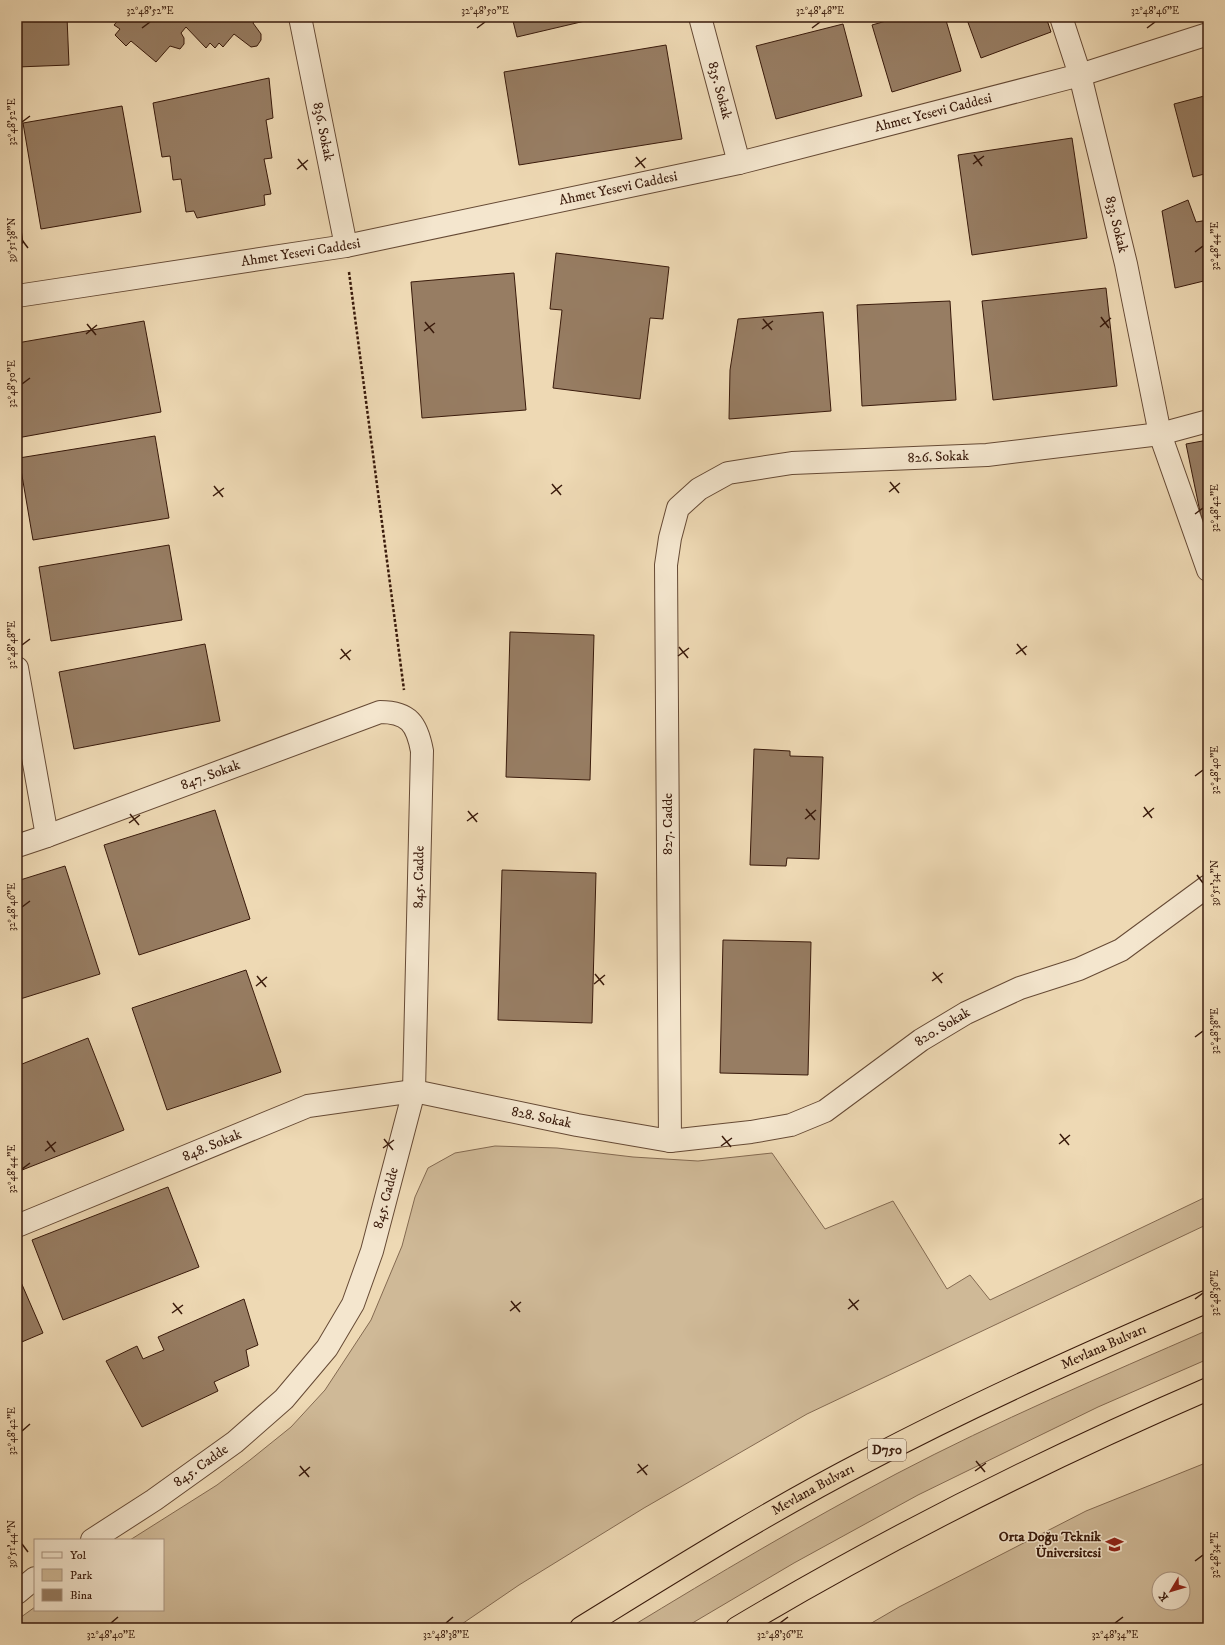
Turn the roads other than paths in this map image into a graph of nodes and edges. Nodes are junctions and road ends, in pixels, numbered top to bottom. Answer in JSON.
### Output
{"nodes":[{"id":1,"x":300,"y":17,"type":"edge"},
{"id":2,"x":700,"y":17,"type":"edge"},
{"id":3,"x":1061,"y":17,"type":"edge"},
{"id":4,"x":1208,"y":34,"type":"edge"},
{"id":5,"x":1080,"y":75,"type":"junction"},
{"id":6,"x":739,"y":163,"type":"junction"},
{"id":7,"x":346,"y":246,"type":"junction"},
{"id":8,"x":17,"y":296,"type":"edge"},
{"id":9,"x":1208,"y":422,"type":"edge"},
{"id":10,"x":1160,"y":434,"type":"junction"},
{"id":11,"x":678,"y":508,"type":"joint"},
{"id":12,"x":1208,"y":570,"type":"edge"},
{"id":13,"x":17,"y":668,"type":"edge"},
{"id":14,"x":404,"y":716,"type":"joint"},
{"id":15,"x":47,"y":836,"type":"junction"},
{"id":16,"x":17,"y":846,"type":"edge"},
{"id":17,"x":1208,"y":886,"type":"edge"},
{"id":18,"x":414,"y":1091,"type":"junction"},
{"id":19,"x":670,"y":1141,"type":"junction"},
{"id":20,"x":17,"y":1226,"type":"edge"},
{"id":21,"x":1208,"y":1302,"type":"edge"},
{"id":22,"x":1208,"y":1390,"type":"edge"},
{"id":23,"x":94,"y":1539,"type":"edge"},
{"id":24,"x":34,"y":1579,"type":"edge"},
{"id":25,"x":17,"y":1593,"type":"edge"},
{"id":26,"x":581,"y":1628,"type":"edge"},
{"id":27,"x":737,"y":1628,"type":"edge"}],
"edges":[{"from":1,"to":7,"type":"street","name":"836. Sokak"},
{"from":2,"to":6,"type":"street","name":"835. Sokak"},
{"from":3,"to":5,"type":"street","name":"833. Sokak"},
{"from":4,"to":5,"type":"street","name":"Ahmet Yesevi Caddesi"},
{"from":5,"to":6,"type":"street","name":"Ahmet Yesevi Caddesi"},
{"from":5,"to":10,"type":"street","name":"833. Sokak"},
{"from":6,"to":7,"type":"street","name":"Ahmet Yesevi Caddesi"},
{"from":7,"to":8,"type":"street","name":"Ahmet Yesevi Caddesi"},
{"from":9,"to":10,"type":"street","name":"826. Sokak"},
{"from":10,"to":11,"type":"street","name":"826. Sokak"},
{"from":10,"to":12,"type":"street","name":"833. Sokak"},
{"from":11,"to":19,"type":"street","name":"827. Cadde"},
{"from":13,"to":15,"type":"street"},
{"from":14,"to":15,"type":"street","name":"847. Sokak"},
{"from":14,"to":18,"type":"street","name":"845. Cadde"},
{"from":15,"to":16,"type":"street","name":"847. Sokak"},
{"from":17,"to":19,"type":"street","name":"820. Sokak"},
{"from":18,"to":19,"type":"street","name":"828. Sokak"},
{"from":18,"to":20,"type":"street","name":"848. Sokak"},
{"from":18,"to":23,"type":"street","name":"845. Cadde"},
{"from":21,"to":26,"type":"highway","name":"Mevlana Bulvarı","number":"D750"},
{"from":22,"to":27,"type":"highway"},
{"from":24,"to":25,"type":"street"}]}
